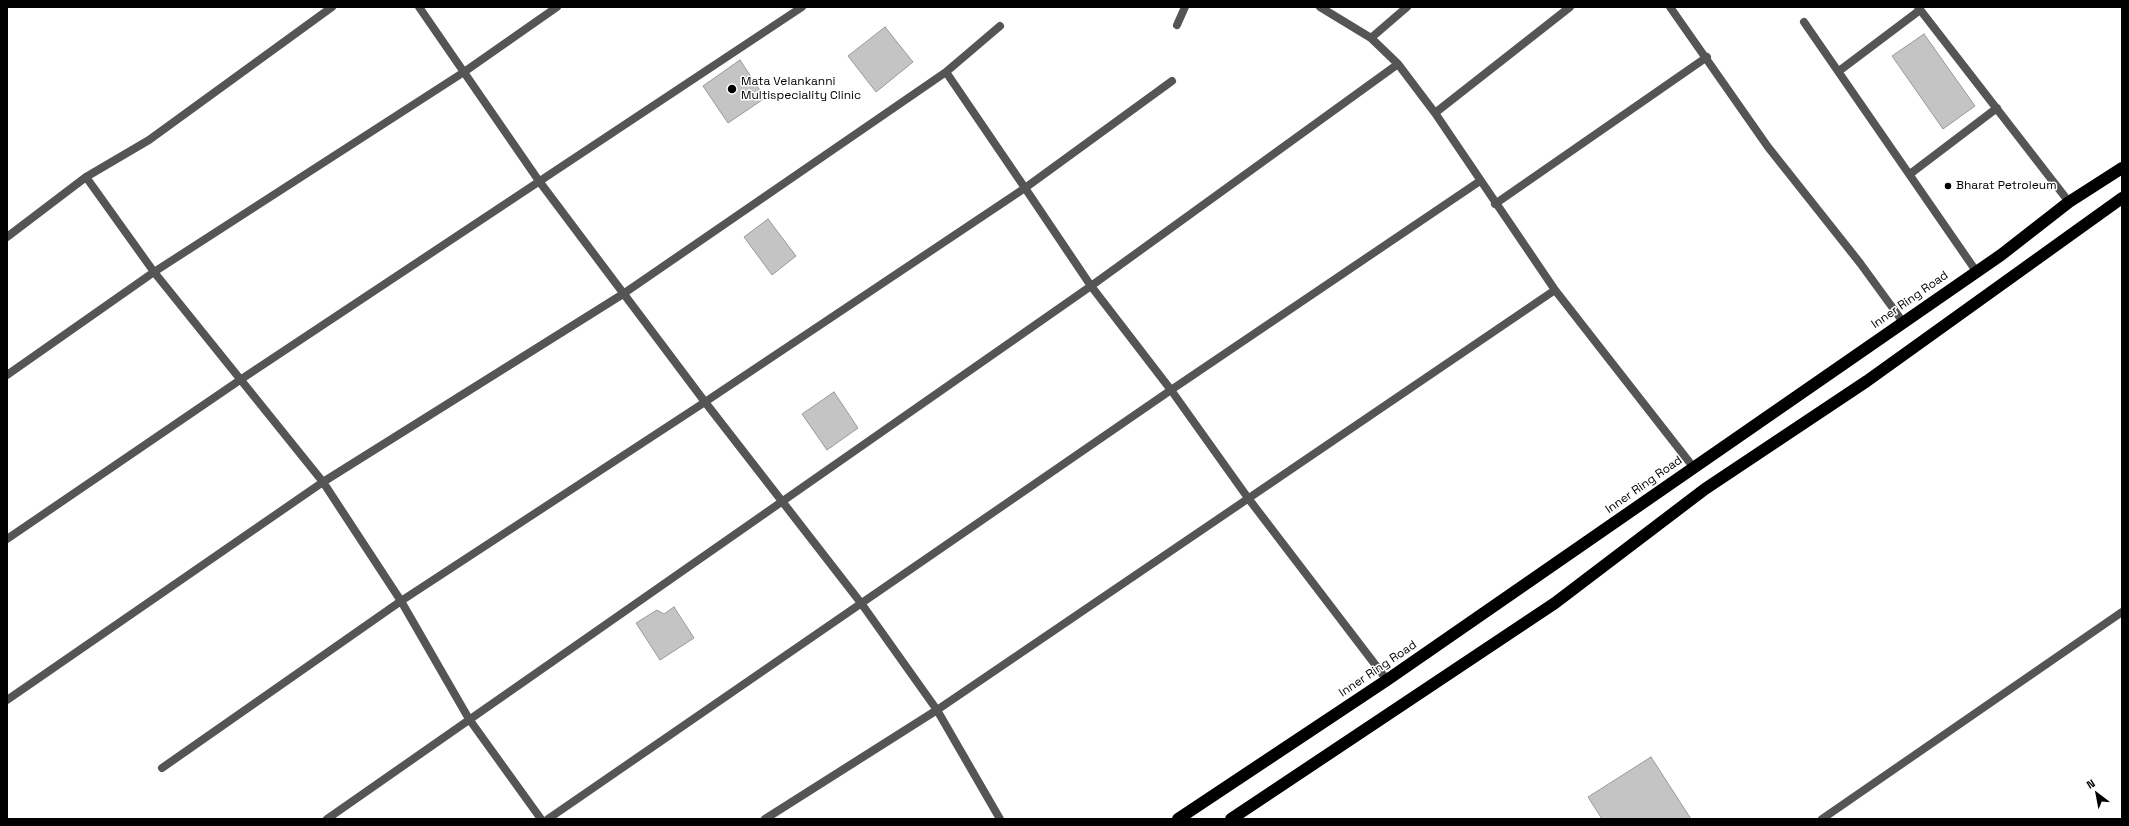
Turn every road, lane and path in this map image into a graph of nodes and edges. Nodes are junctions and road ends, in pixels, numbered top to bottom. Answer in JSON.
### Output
{"nodes":[{"id":1,"x":332,"y":7,"type":"edge"},
{"id":2,"x":419,"y":7,"type":"edge"},
{"id":3,"x":557,"y":7,"type":"edge"},
{"id":4,"x":802,"y":7,"type":"edge"},
{"id":5,"x":1185,"y":7,"type":"edge"},
{"id":6,"x":1320,"y":7,"type":"edge"},
{"id":7,"x":1408,"y":7,"type":"edge"},
{"id":8,"x":1570,"y":7,"type":"edge"},
{"id":9,"x":1670,"y":7,"type":"edge"},
{"id":10,"x":1919,"y":9,"type":"edge"},
{"id":11,"x":1804,"y":22,"type":"dead end"},
{"id":12,"x":1177,"y":24,"type":"dead end"},
{"id":13,"x":1000,"y":26,"type":"dead end"},
{"id":14,"x":1371,"y":38,"type":"junction"},
{"id":15,"x":1706,"y":57,"type":"junction"},
{"id":16,"x":1398,"y":64,"type":"junction"},
{"id":17,"x":1839,"y":71,"type":"junction"},
{"id":18,"x":464,"y":72,"type":"junction"},
{"id":19,"x":946,"y":72,"type":"junction"},
{"id":20,"x":1172,"y":80,"type":"dead end"},
{"id":21,"x":1997,"y":108,"type":"junction"},
{"id":22,"x":1435,"y":113,"type":"junction"},
{"id":23,"x":2122,"y":168,"type":"edge"},
{"id":24,"x":1910,"y":174,"type":"junction"},
{"id":25,"x":86,"y":177,"type":"junction"},
{"id":26,"x":538,"y":181,"type":"junction"},
{"id":27,"x":1480,"y":181,"type":"junction"},
{"id":28,"x":1025,"y":188,"type":"junction"},
{"id":29,"x":2122,"y":198,"type":"edge"},
{"id":30,"x":2069,"y":202,"type":"junction"},
{"id":31,"x":1495,"y":204,"type":"junction"},
{"id":32,"x":7,"y":237,"type":"edge"},
{"id":33,"x":1976,"y":271,"type":"junction"},
{"id":34,"x":154,"y":272,"type":"junction"},
{"id":35,"x":1091,"y":286,"type":"junction"},
{"id":36,"x":1555,"y":290,"type":"junction"},
{"id":37,"x":623,"y":294,"type":"junction"},
{"id":38,"x":1903,"y":322,"type":"junction"},
{"id":39,"x":7,"y":375,"type":"edge"},
{"id":40,"x":240,"y":380,"type":"junction"},
{"id":41,"x":1171,"y":390,"type":"junction"},
{"id":42,"x":705,"y":402,"type":"junction"},
{"id":43,"x":1694,"y":468,"type":"junction"},
{"id":44,"x":323,"y":482,"type":"junction"},
{"id":45,"x":1248,"y":498,"type":"junction"},
{"id":46,"x":781,"y":501,"type":"junction"},
{"id":47,"x":7,"y":539,"type":"edge"},
{"id":48,"x":401,"y":601,"type":"junction"},
{"id":49,"x":861,"y":603,"type":"junction"},
{"id":50,"x":2122,"y":612,"type":"edge"},
{"id":51,"x":1387,"y":680,"type":"junction"},
{"id":52,"x":7,"y":700,"type":"edge"},
{"id":53,"x":937,"y":710,"type":"junction"},
{"id":54,"x":469,"y":719,"type":"junction"},
{"id":55,"x":162,"y":768,"type":"dead end"},
{"id":56,"x":327,"y":819,"type":"edge"},
{"id":57,"x":541,"y":819,"type":"edge"},
{"id":58,"x":548,"y":819,"type":"edge"},
{"id":59,"x":765,"y":819,"type":"edge"},
{"id":60,"x":1000,"y":819,"type":"edge"},
{"id":61,"x":1178,"y":819,"type":"edge"},
{"id":62,"x":1231,"y":819,"type":"edge"},
{"id":63,"x":1822,"y":819,"type":"edge"}],
"edges":[{"from":1,"to":25,"type":"street"},
{"from":2,"to":18,"type":"street"},
{"from":3,"to":18,"type":"street"},
{"from":4,"to":26,"type":"street"},
{"from":5,"to":12,"type":"street"},
{"from":6,"to":14,"type":"street"},
{"from":7,"to":14,"type":"street"},
{"from":8,"to":22,"type":"street"},
{"from":9,"to":15,"type":"street"},
{"from":10,"to":17,"type":"street"},
{"from":10,"to":21,"type":"street"},
{"from":11,"to":17,"type":"street"},
{"from":13,"to":19,"type":"street"},
{"from":14,"to":16,"type":"street"},
{"from":15,"to":31,"type":"street"},
{"from":15,"to":38,"type":"street"},
{"from":16,"to":22,"type":"street"},
{"from":16,"to":35,"type":"street"},
{"from":17,"to":24,"type":"street"},
{"from":18,"to":26,"type":"street"},
{"from":18,"to":34,"type":"street"},
{"from":19,"to":28,"type":"street"},
{"from":19,"to":37,"type":"street"},
{"from":20,"to":28,"type":"street"},
{"from":21,"to":24,"type":"street"},
{"from":21,"to":30,"type":"street"},
{"from":22,"to":27,"type":"street"},
{"from":23,"to":30,"type":"highway","name":"Inner Ring Road"},
{"from":24,"to":33,"type":"street"},
{"from":25,"to":32,"type":"street"},
{"from":25,"to":34,"type":"street"},
{"from":26,"to":37,"type":"street"},
{"from":26,"to":40,"type":"street"},
{"from":27,"to":31,"type":"street"},
{"from":27,"to":41,"type":"street"},
{"from":28,"to":35,"type":"street"},
{"from":28,"to":42,"type":"street"},
{"from":29,"to":62,"type":"highway"},
{"from":30,"to":33,"type":"highway","name":"Inner Ring Road"},
{"from":31,"to":36,"type":"street"},
{"from":33,"to":38,"type":"highway","name":"Inner Ring Road"},
{"from":34,"to":39,"type":"street"},
{"from":34,"to":40,"type":"street"},
{"from":35,"to":41,"type":"street"},
{"from":35,"to":46,"type":"street"},
{"from":36,"to":43,"type":"street"},
{"from":36,"to":45,"type":"street"},
{"from":37,"to":42,"type":"street"},
{"from":37,"to":44,"type":"street"},
{"from":38,"to":43,"type":"highway","name":"Inner Ring Road"},
{"from":40,"to":44,"type":"street"},
{"from":40,"to":47,"type":"street"},
{"from":41,"to":45,"type":"street"},
{"from":41,"to":49,"type":"street"},
{"from":42,"to":46,"type":"street"},
{"from":42,"to":48,"type":"street"},
{"from":43,"to":51,"type":"highway","name":"Inner Ring Road"},
{"from":44,"to":48,"type":"street"},
{"from":44,"to":52,"type":"street"},
{"from":45,"to":51,"type":"street"},
{"from":45,"to":53,"type":"street"},
{"from":46,"to":49,"type":"street"},
{"from":46,"to":54,"type":"street"},
{"from":48,"to":54,"type":"street"},
{"from":48,"to":55,"type":"street"},
{"from":49,"to":53,"type":"street"},
{"from":49,"to":58,"type":"street"},
{"from":50,"to":63,"type":"street"},
{"from":51,"to":61,"type":"highway","name":"Inner Ring Road"},
{"from":53,"to":59,"type":"street"},
{"from":53,"to":60,"type":"street"},
{"from":54,"to":56,"type":"street"},
{"from":54,"to":57,"type":"street"}]}
